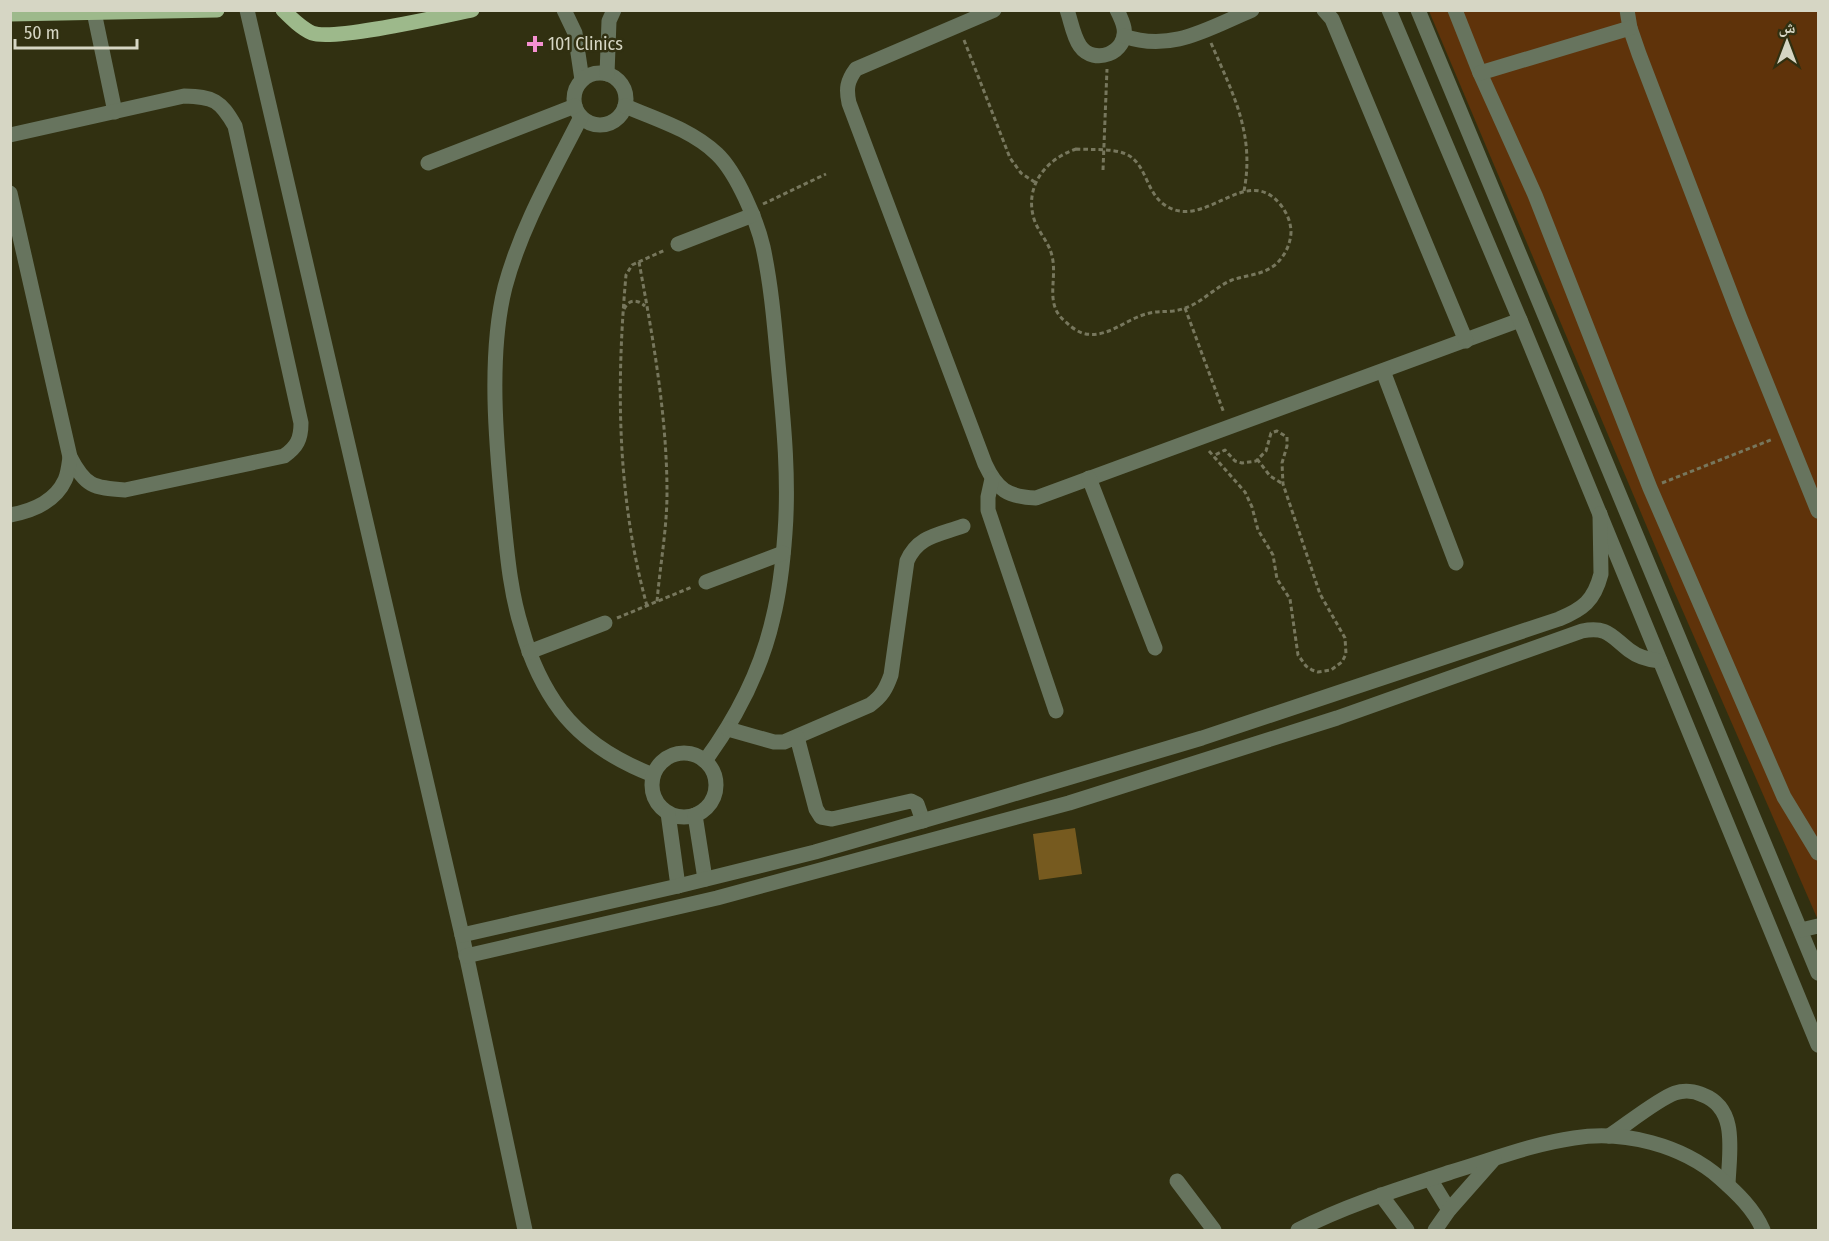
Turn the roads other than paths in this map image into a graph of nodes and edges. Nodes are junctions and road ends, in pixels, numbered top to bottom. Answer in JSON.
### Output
{"nodes":[{"id":1,"x":217,"y":10,"type":"edge"},
{"id":2,"x":247,"y":10,"type":"edge"},
{"id":3,"x":283,"y":10,"type":"edge"},
{"id":4,"x":472,"y":10,"type":"edge"},
{"id":5,"x":564,"y":10,"type":"edge"},
{"id":6,"x":614,"y":10,"type":"edge"},
{"id":7,"x":994,"y":10,"type":"edge"},
{"id":8,"x":1067,"y":10,"type":"edge"},
{"id":9,"x":1117,"y":10,"type":"edge"},
{"id":10,"x":1252,"y":10,"type":"edge"},
{"id":11,"x":1324,"y":10,"type":"edge"},
{"id":12,"x":1389,"y":10,"type":"edge"},
{"id":13,"x":1418,"y":10,"type":"edge"},
{"id":14,"x":1455,"y":10,"type":"edge"},
{"id":15,"x":1627,"y":10,"type":"edge"},
{"id":16,"x":94,"y":12,"type":"junction"},
{"id":17,"x":10,"y":14,"type":"edge"},
{"id":18,"x":1630,"y":28,"type":"junction"},
{"id":19,"x":1124,"y":36,"type":"junction"},
{"id":20,"x":1480,"y":73,"type":"junction"},
{"id":21,"x":608,"y":74,"type":"junction"},
{"id":22,"x":582,"y":80,"type":"junction"},
{"id":23,"x":625,"y":106,"type":"junction"},
{"id":24,"x":115,"y":112,"type":"junction"},
{"id":25,"x":578,"y":112,"type":"junction"},
{"id":26,"x":10,"y":135,"type":"edge"},
{"id":27,"x":428,"y":164,"type":"dead end"},
{"id":28,"x":10,"y":193,"type":"edge"},
{"id":29,"x":752,"y":212,"type":"junction"},
{"id":30,"x":678,"y":244,"type":"road end"},
{"id":31,"x":1520,"y":320,"type":"junction"},
{"id":32,"x":1466,"y":340,"type":"junction"},
{"id":33,"x":1383,"y":371,"type":"junction"},
{"id":34,"x":70,"y":457,"type":"junction"},
{"id":35,"x":1089,"y":478,"type":"junction"},
{"id":36,"x":992,"y":479,"type":"junction"},
{"id":37,"x":1818,"y":511,"type":"edge"},
{"id":38,"x":1600,"y":514,"type":"junction"},
{"id":39,"x":10,"y":515,"type":"edge"},
{"id":40,"x":963,"y":526,"type":"dead end"},
{"id":41,"x":783,"y":552,"type":"junction"},
{"id":42,"x":1456,"y":563,"type":"dead end"},
{"id":43,"x":706,"y":582,"type":"road end"},
{"id":44,"x":605,"y":623,"type":"road end"},
{"id":45,"x":1155,"y":648,"type":"dead end"},
{"id":46,"x":529,"y":652,"type":"junction"},
{"id":47,"x":1660,"y":661,"type":"junction"},
{"id":48,"x":1056,"y":711,"type":"dead end"},
{"id":49,"x":728,"y":729,"type":"junction"},
{"id":50,"x":797,"y":737,"type":"junction"},
{"id":51,"x":705,"y":761,"type":"junction"},
{"id":52,"x":653,"y":775,"type":"junction"},
{"id":53,"x":668,"y":813,"type":"junction"},
{"id":54,"x":695,"y":815,"type":"junction"},
{"id":55,"x":927,"y":820,"type":"junction"},
{"id":56,"x":936,"y":839,"type":"junction"},
{"id":57,"x":1818,"y":852,"type":"edge"},
{"id":58,"x":705,"y":879,"type":"junction"},
{"id":59,"x":678,"y":886,"type":"junction"},
{"id":60,"x":1818,"y":926,"type":"edge"},
{"id":61,"x":1801,"y":930,"type":"junction"},
{"id":62,"x":462,"y":935,"type":"junction"},
{"id":63,"x":466,"y":956,"type":"junction"},
{"id":64,"x":1817,"y":966,"type":"edge"},
{"id":65,"x":1818,"y":1045,"type":"edge"},
{"id":66,"x":1609,"y":1136,"type":"junction"},
{"id":67,"x":1494,"y":1159,"type":"junction"},
{"id":68,"x":1430,"y":1179,"type":"junction"},
{"id":69,"x":1178,"y":1181,"type":"dead end"},
{"id":70,"x":1728,"y":1185,"type":"junction"},
{"id":71,"x":1381,"y":1195,"type":"junction"},
{"id":72,"x":1449,"y":1210,"type":"junction"},
{"id":73,"x":525,"y":1230,"type":"edge"},
{"id":74,"x":1214,"y":1230,"type":"edge"},
{"id":75,"x":1298,"y":1230,"type":"edge"},
{"id":76,"x":1407,"y":1230,"type":"edge"},
{"id":77,"x":1435,"y":1230,"type":"edge"},
{"id":78,"x":1763,"y":1230,"type":"edge"}],
"edges":[{"from":1,"to":16,"type":"main road"},
{"from":2,"to":62,"type":"street"},
{"from":3,"to":4,"type":"main road"},
{"from":5,"to":22,"type":"street"},
{"from":6,"to":21,"type":"street"},
{"from":7,"to":36,"type":"street"},
{"from":8,"to":19,"type":"street"},
{"from":9,"to":19,"type":"street"},
{"from":10,"to":19,"type":"street"},
{"from":11,"to":32,"type":"street"},
{"from":12,"to":31,"type":"street"},
{"from":13,"to":61,"type":"street"},
{"from":14,"to":20,"type":"street"},
{"from":15,"to":18,"type":"street"},
{"from":16,"to":17,"type":"main road"},
{"from":16,"to":24,"type":"street"},
{"from":18,"to":20,"type":"street"},
{"from":18,"to":37,"type":"street"},
{"from":20,"to":57,"type":"street"},
{"from":21,"to":22,"type":"street"},
{"from":21,"to":23,"type":"street"},
{"from":22,"to":25,"type":"street"},
{"from":23,"to":25,"type":"street"},
{"from":23,"to":29,"type":"street"},
{"from":24,"to":26,"type":"street"},
{"from":24,"to":34,"type":"street"},
{"from":25,"to":27,"type":"street"},
{"from":25,"to":46,"type":"street"},
{"from":28,"to":34,"type":"street"},
{"from":29,"to":30,"type":"street"},
{"from":29,"to":41,"type":"street"},
{"from":31,"to":32,"type":"street"},
{"from":31,"to":38,"type":"street"},
{"from":32,"to":33,"type":"street"},
{"from":33,"to":35,"type":"street"},
{"from":33,"to":42,"type":"street"},
{"from":34,"to":39,"type":"street"},
{"from":35,"to":36,"type":"street"},
{"from":35,"to":45,"type":"street"},
{"from":36,"to":48,"type":"street"},
{"from":38,"to":47,"type":"street"},
{"from":38,"to":55,"type":"street"},
{"from":40,"to":50,"type":"street"},
{"from":41,"to":43,"type":"street"},
{"from":41,"to":49,"type":"street"},
{"from":44,"to":46,"type":"street"},
{"from":46,"to":52,"type":"street"},
{"from":47,"to":56,"type":"street"},
{"from":47,"to":65,"type":"street"},
{"from":49,"to":50,"type":"street"},
{"from":49,"to":51,"type":"street"},
{"from":50,"to":55,"type":"street"},
{"from":51,"to":52,"type":"street"},
{"from":51,"to":54,"type":"street"},
{"from":52,"to":53,"type":"street"},
{"from":53,"to":54,"type":"street"},
{"from":53,"to":59,"type":"street"},
{"from":54,"to":58,"type":"street"},
{"from":55,"to":56,"type":"street"},
{"from":55,"to":58,"type":"street"},
{"from":56,"to":63,"type":"street"},
{"from":58,"to":59,"type":"street"},
{"from":59,"to":62,"type":"street"},
{"from":60,"to":61,"type":"street"},
{"from":61,"to":64,"type":"street"},
{"from":62,"to":63,"type":"street"},
{"from":63,"to":73,"type":"street"},
{"from":66,"to":67,"type":"street"},
{"from":66,"to":70,"type":"street"},
{"from":66,"to":70,"type":"street"},
{"from":67,"to":68,"type":"street"},
{"from":67,"to":72,"type":"street"},
{"from":68,"to":71,"type":"street"},
{"from":68,"to":72,"type":"street"},
{"from":69,"to":74,"type":"street"},
{"from":70,"to":78,"type":"street"},
{"from":71,"to":75,"type":"street"},
{"from":71,"to":76,"type":"street"},
{"from":72,"to":77,"type":"street"}]}
